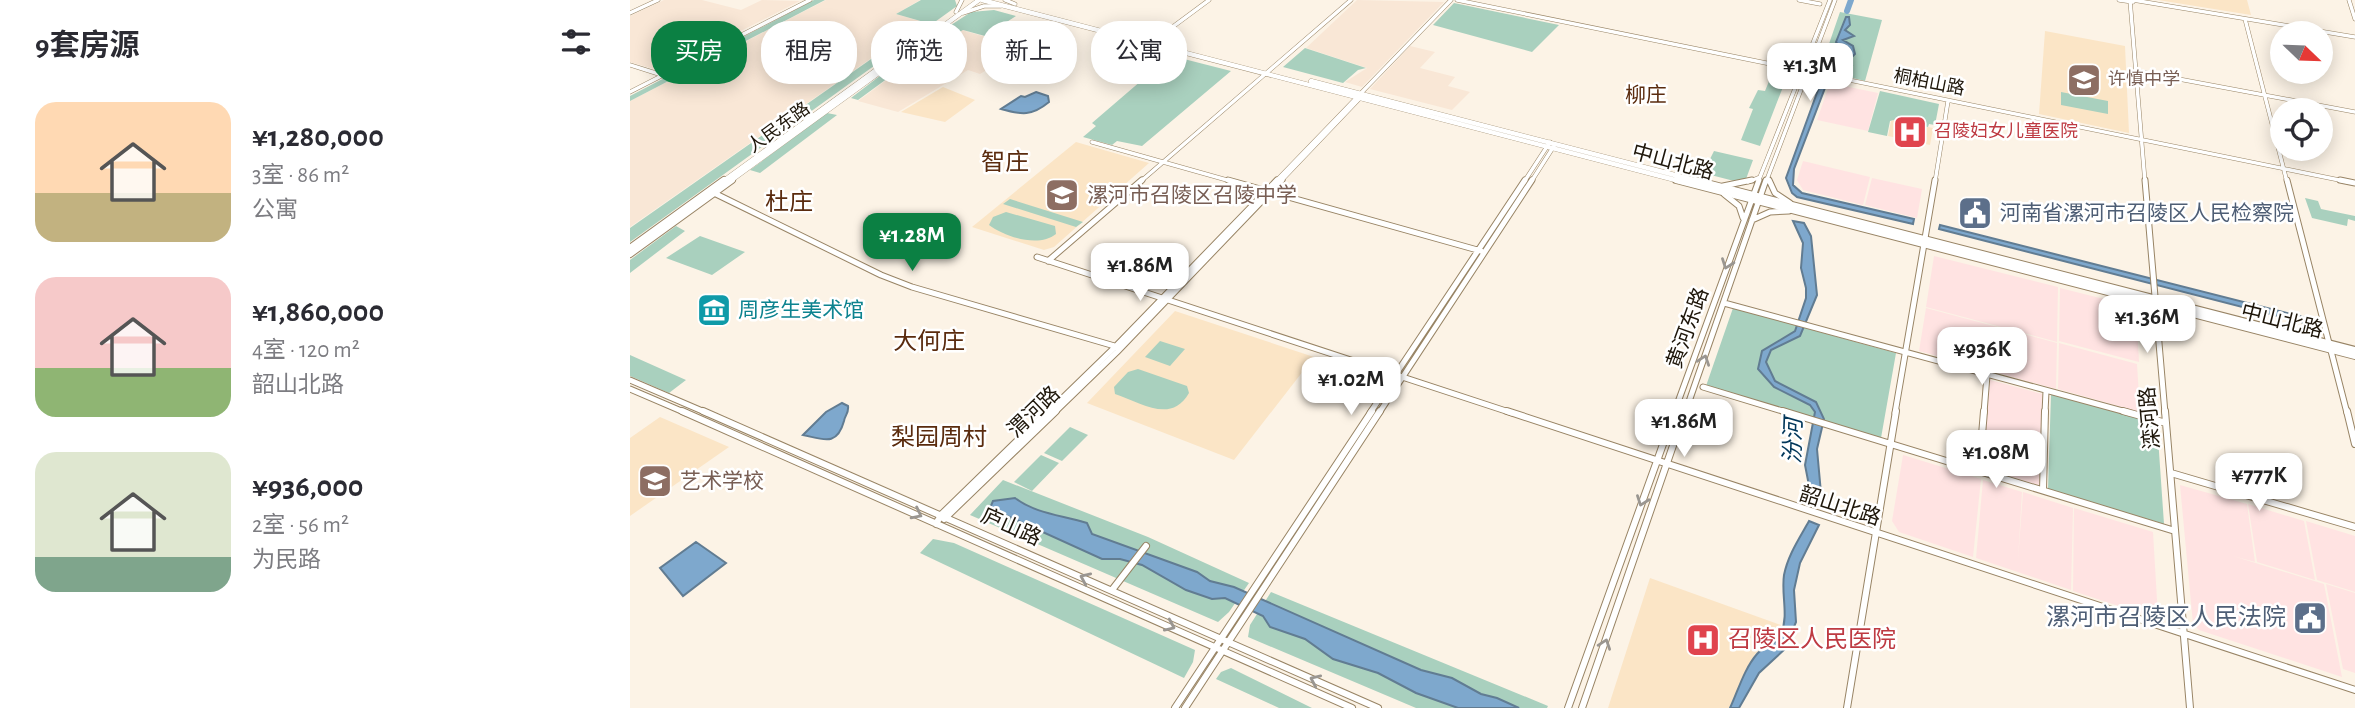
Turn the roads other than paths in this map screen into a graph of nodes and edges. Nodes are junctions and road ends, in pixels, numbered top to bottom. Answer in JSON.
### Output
{"nodes":[{"id":1,"x":658,"y":0,"type":"edge"},
{"id":2,"x":808,"y":0,"type":"edge"},
{"id":3,"x":962,"y":0,"type":"edge"},
{"id":4,"x":973,"y":0,"type":"edge"},
{"id":5,"x":981,"y":0,"type":"edge"},
{"id":6,"x":997,"y":0,"type":"edge"},
{"id":7,"x":1005,"y":0,"type":"edge"},
{"id":8,"x":1209,"y":0,"type":"edge"},
{"id":9,"x":1351,"y":0,"type":"edge"},
{"id":10,"x":1451,"y":0,"type":"edge"},
{"id":11,"x":1457,"y":0,"type":"edge"},
{"id":12,"x":1799,"y":0,"type":"edge"},
{"id":13,"x":1832,"y":0,"type":"edge"},
{"id":14,"x":2119,"y":0,"type":"edge"},
{"id":15,"x":2349,"y":0,"type":"edge"},
{"id":16,"x":2131,"y":1,"type":"edge"},
{"id":17,"x":1819,"y":4,"type":"dead end"},
{"id":18,"x":1012,"y":6,"type":"junction"},
{"id":19,"x":630,"y":13,"type":"edge"},
{"id":20,"x":958,"y":13,"type":"junction"},
{"id":21,"x":2355,"y":19,"type":"edge"},
{"id":22,"x":2246,"y":20,"type":"junction"},
{"id":23,"x":1181,"y":21,"type":"edge"},
{"id":24,"x":1091,"y":25,"type":"edge"},
{"id":25,"x":2270,"y":25,"type":"edge"},
{"id":26,"x":747,"y":31,"type":"edge"},
{"id":27,"x":2333,"y":36,"type":"edge"},
{"id":28,"x":2355,"y":38,"type":"edge"},
{"id":29,"x":1187,"y":49,"type":"edge"},
{"id":30,"x":630,"y":65,"type":"edge"},
{"id":31,"x":1801,"y":71,"type":"junction"},
{"id":32,"x":2136,"y":71,"type":"junction"},
{"id":33,"x":651,"y":72,"type":"edge"},
{"id":34,"x":1268,"y":72,"type":"junction"},
{"id":35,"x":1808,"y":73,"type":"junction"},
{"id":36,"x":651,"y":80,"type":"edge"},
{"id":37,"x":630,"y":91,"type":"edge"},
{"id":38,"x":2265,"y":95,"type":"junction"},
{"id":39,"x":1360,"y":96,"type":"junction"},
{"id":40,"x":1948,"y":101,"type":"junction"},
{"id":41,"x":2355,"y":112,"type":"edge"},
{"id":42,"x":2141,"y":140,"type":"junction"},
{"id":43,"x":1092,"y":142,"type":"dead end"},
{"id":44,"x":1552,"y":145,"type":"junction"},
{"id":45,"x":1164,"y":163,"type":"junction"},
{"id":46,"x":2284,"y":169,"type":"junction"},
{"id":47,"x":1760,"y":177,"type":"junction"},
{"id":48,"x":1768,"y":179,"type":"junction"},
{"id":49,"x":2355,"y":183,"type":"edge"},
{"id":50,"x":1719,"y":189,"type":"junction"},
{"id":51,"x":708,"y":191,"type":"junction"},
{"id":52,"x":1269,"y":192,"type":"junction"},
{"id":53,"x":714,"y":193,"type":"junction"},
{"id":54,"x":1751,"y":197,"type":"junction"},
{"id":55,"x":1759,"y":199,"type":"junction"},
{"id":56,"x":1798,"y":210,"type":"junction"},
{"id":57,"x":1744,"y":219,"type":"junction"},
{"id":58,"x":1752,"y":220,"type":"junction"},
{"id":59,"x":1926,"y":243,"type":"junction"},
{"id":60,"x":630,"y":247,"type":"edge"},
{"id":61,"x":1481,"y":251,"type":"junction"},
{"id":62,"x":630,"y":254,"type":"edge"},
{"id":63,"x":1037,"y":257,"type":"dead end"},
{"id":64,"x":1048,"y":261,"type":"junction"},
{"id":65,"x":1164,"y":300,"type":"junction"},
{"id":66,"x":2156,"y":302,"type":"junction"},
{"id":67,"x":1724,"y":303,"type":"junction"},
{"id":68,"x":1119,"y":347,"type":"junction"},
{"id":69,"x":2330,"y":347,"type":"junction"},
{"id":70,"x":2355,"y":350,"type":"edge"},
{"id":71,"x":1905,"y":352,"type":"junction"},
{"id":72,"x":2355,"y":356,"type":"edge"},
{"id":73,"x":1399,"y":375,"type":"junction"},
{"id":74,"x":1987,"y":375,"type":"junction"},
{"id":75,"x":630,"y":380,"type":"edge"},
{"id":76,"x":1703,"y":387,"type":"dead end"},
{"id":77,"x":630,"y":389,"type":"edge"},
{"id":78,"x":2046,"y":391,"type":"junction"},
{"id":79,"x":2166,"y":423,"type":"junction"},
{"id":80,"x":1889,"y":444,"type":"junction"},
{"id":81,"x":2355,"y":444,"type":"edge"},
{"id":82,"x":1656,"y":462,"type":"junction"},
{"id":83,"x":1668,"y":466,"type":"junction"},
{"id":84,"x":1979,"y":471,"type":"junction"},
{"id":85,"x":2171,"y":473,"type":"junction"},
{"id":86,"x":2043,"y":490,"type":"junction"},
{"id":87,"x":944,"y":516,"type":"junction"},
{"id":88,"x":936,"y":524,"type":"junction"},
{"id":89,"x":2355,"y":527,"type":"edge"},
{"id":90,"x":2175,"y":531,"type":"junction"},
{"id":91,"x":1874,"y":533,"type":"junction"},
{"id":92,"x":1146,"y":545,"type":"dead end"},
{"id":93,"x":1111,"y":590,"type":"junction"},
{"id":94,"x":2184,"y":635,"type":"junction"},
{"id":95,"x":1225,"y":640,"type":"junction"},
{"id":96,"x":1219,"y":648,"type":"junction"},
{"id":97,"x":2355,"y":690,"type":"edge"},
{"id":98,"x":1175,"y":708,"type":"edge"},
{"id":99,"x":1185,"y":708,"type":"edge"},
{"id":100,"x":1352,"y":708,"type":"edge"},
{"id":101,"x":1377,"y":708,"type":"edge"},
{"id":102,"x":1567,"y":708,"type":"edge"},
{"id":103,"x":1582,"y":708,"type":"edge"},
{"id":104,"x":1847,"y":708,"type":"edge"},
{"id":105,"x":2190,"y":708,"type":"edge"}],
"edges":[{"from":1,"to":19,"type":"street"},
{"from":2,"to":26,"type":"street"},
{"from":3,"to":20,"type":"street"},
{"from":4,"to":20,"type":"main road","name":"人民东路"},
{"from":5,"to":18,"type":"main road","name":"中山北路"},
{"from":5,"to":20,"type":"main road","name":"人民东路"},
{"from":6,"to":18,"type":"main road","name":"中山北路"},
{"from":7,"to":18,"type":"street"},
{"from":8,"to":23,"type":"street"},
{"from":9,"to":34,"type":"street"},
{"from":10,"to":39,"type":"street","name":"渭河路"},
{"from":11,"to":31,"type":"street","name":"桐柏山路"},
{"from":12,"to":17,"type":"street"},
{"from":13,"to":31,"type":"street","name":"黄河东路"},
{"from":13,"to":35,"type":"street","name":"黄河东路"},
{"from":14,"to":16,"type":"street"},
{"from":15,"to":21,"type":"street"},
{"from":16,"to":22,"type":"street"},
{"from":16,"to":32,"type":"street","name":"滦河路"},
{"from":18,"to":20,"type":"street"},
{"from":18,"to":24,"type":"main road","name":"中山北路"},
{"from":18,"to":34,"type":"main road","name":"中山北路"},
{"from":20,"to":51,"type":"main road","name":"人民东路"},
{"from":20,"to":53,"type":"main road","name":"人民东路"},
{"from":22,"to":25,"type":"street"},
{"from":22,"to":28,"type":"street"},
{"from":22,"to":38,"type":"street"},
{"from":27,"to":28,"type":"street"},
{"from":29,"to":34,"type":"main road","name":"中山北路"},
{"from":30,"to":33,"type":"street"},
{"from":31,"to":35,"type":"street","name":"桐柏山路"},
{"from":31,"to":47,"type":"street","name":"黄河东路"},
{"from":32,"to":38,"type":"street"},
{"from":32,"to":42,"type":"street","name":"滦河路"},
{"from":34,"to":39,"type":"main road","name":"中山北路"},
{"from":34,"to":45,"type":"street"},
{"from":35,"to":40,"type":"street","name":"桐柏山路"},
{"from":35,"to":48,"type":"street","name":"黄河东路"},
{"from":36,"to":37,"type":"street"},
{"from":38,"to":41,"type":"street"},
{"from":38,"to":46,"type":"street"},
{"from":39,"to":44,"type":"main road","name":"中山北路"},
{"from":39,"to":52,"type":"street","name":"渭河路"},
{"from":40,"to":42,"type":"street","name":"桐柏山路"},
{"from":40,"to":59,"type":"street"},
{"from":42,"to":46,"type":"street","name":"桐柏山路"},
{"from":42,"to":66,"type":"street","name":"滦河路"},
{"from":43,"to":45,"type":"street"},
{"from":44,"to":50,"type":"main road","name":"中山北路"},
{"from":44,"to":61,"type":"street"},
{"from":45,"to":52,"type":"street"},
{"from":45,"to":64,"type":"street"},
{"from":46,"to":49,"type":"street","name":"桐柏山路"},
{"from":46,"to":69,"type":"street"},
{"from":47,"to":50,"type":"street"},
{"from":47,"to":54,"type":"street","name":"黄河东路"},
{"from":48,"to":55,"type":"street","name":"黄河东路"},
{"from":48,"to":56,"type":"street"},
{"from":50,"to":54,"type":"main road","name":"中山北路"},
{"from":50,"to":57,"type":"street"},
{"from":51,"to":53,"type":"street"},
{"from":51,"to":60,"type":"main road","name":"人民东路"},
{"from":52,"to":61,"type":"street"},
{"from":52,"to":65,"type":"street","name":"渭河路"},
{"from":53,"to":62,"type":"main road","name":"人民东路"},
{"from":53,"to":68,"type":"street"},
{"from":54,"to":55,"type":"main road","name":"中山北路"},
{"from":54,"to":57,"type":"street","name":"黄河东路"},
{"from":55,"to":56,"type":"main road","name":"中山北路"},
{"from":55,"to":58,"type":"street","name":"黄河东路"},
{"from":56,"to":58,"type":"street"},
{"from":56,"to":59,"type":"main road","name":"中山北路"},
{"from":57,"to":82,"type":"street","name":"黄河东路","one_way":true},
{"from":58,"to":67,"type":"street","name":"黄河东路"},
{"from":59,"to":66,"type":"main road","name":"中山北路"},
{"from":59,"to":71,"type":"street"},
{"from":61,"to":73,"type":"street"},
{"from":63,"to":64,"type":"street","name":"韶山北路"},
{"from":64,"to":65,"type":"street","name":"韶山北路"},
{"from":65,"to":68,"type":"street","name":"渭河路"},
{"from":65,"to":73,"type":"street","name":"韶山北路"},
{"from":66,"to":69,"type":"main road","name":"中山北路"},
{"from":66,"to":79,"type":"street","name":"滦河路"},
{"from":67,"to":71,"type":"street"},
{"from":83,"to":67,"type":"street","name":"黄河东路","one_way":true},
{"from":68,"to":87,"type":"street","name":"渭河路"},
{"from":69,"to":70,"type":"main road","name":"中山北路"},
{"from":69,"to":72,"type":"main road","name":"中山北路"},
{"from":69,"to":81,"type":"street"},
{"from":71,"to":74,"type":"street"},
{"from":71,"to":80,"type":"street"},
{"from":73,"to":82,"type":"street","name":"韶山北路"},
{"from":73,"to":95,"type":"street"},
{"from":74,"to":78,"type":"street"},
{"from":74,"to":84,"type":"street"},
{"from":75,"to":87,"type":"street","name":"庐山路"},
{"from":76,"to":80,"type":"street"},
{"from":77,"to":88,"type":"street","name":"庐山路","one_way":true},
{"from":78,"to":79,"type":"street"},
{"from":78,"to":86,"type":"street"},
{"from":79,"to":85,"type":"street","name":"滦河路"},
{"from":80,"to":84,"type":"street"},
{"from":80,"to":91,"type":"street"},
{"from":82,"to":83,"type":"street","name":"韶山北路"},
{"from":82,"to":102,"type":"street","name":"黄河东路","one_way":true},
{"from":83,"to":91,"type":"street","name":"韶山北路"},
{"from":103,"to":83,"type":"street","name":"黄河东路","one_way":true},
{"from":84,"to":86,"type":"street"},
{"from":85,"to":89,"type":"street"},
{"from":85,"to":90,"type":"street","name":"滦河路"},
{"from":86,"to":90,"type":"street"},
{"from":87,"to":88,"type":"street","name":"渭河路"},
{"from":93,"to":87,"type":"street","name":"庐山路","one_way":true},
{"from":88,"to":96,"type":"street","name":"庐山路","one_way":true},
{"from":90,"to":94,"type":"street","name":"滦河路"},
{"from":91,"to":94,"type":"street","name":"韶山北路"},
{"from":91,"to":104,"type":"street"},
{"from":92,"to":93,"type":"street"},
{"from":93,"to":95,"type":"street","name":"庐山路"},
{"from":94,"to":97,"type":"street","name":"韶山北路"},
{"from":94,"to":105,"type":"street","name":"滦河路"},
{"from":95,"to":96,"type":"street"},
{"from":101,"to":95,"type":"street","name":"庐山路","one_way":true},
{"from":96,"to":98,"type":"street"},
{"from":96,"to":99,"type":"street"},
{"from":96,"to":100,"type":"street","name":"庐山路"}]}
